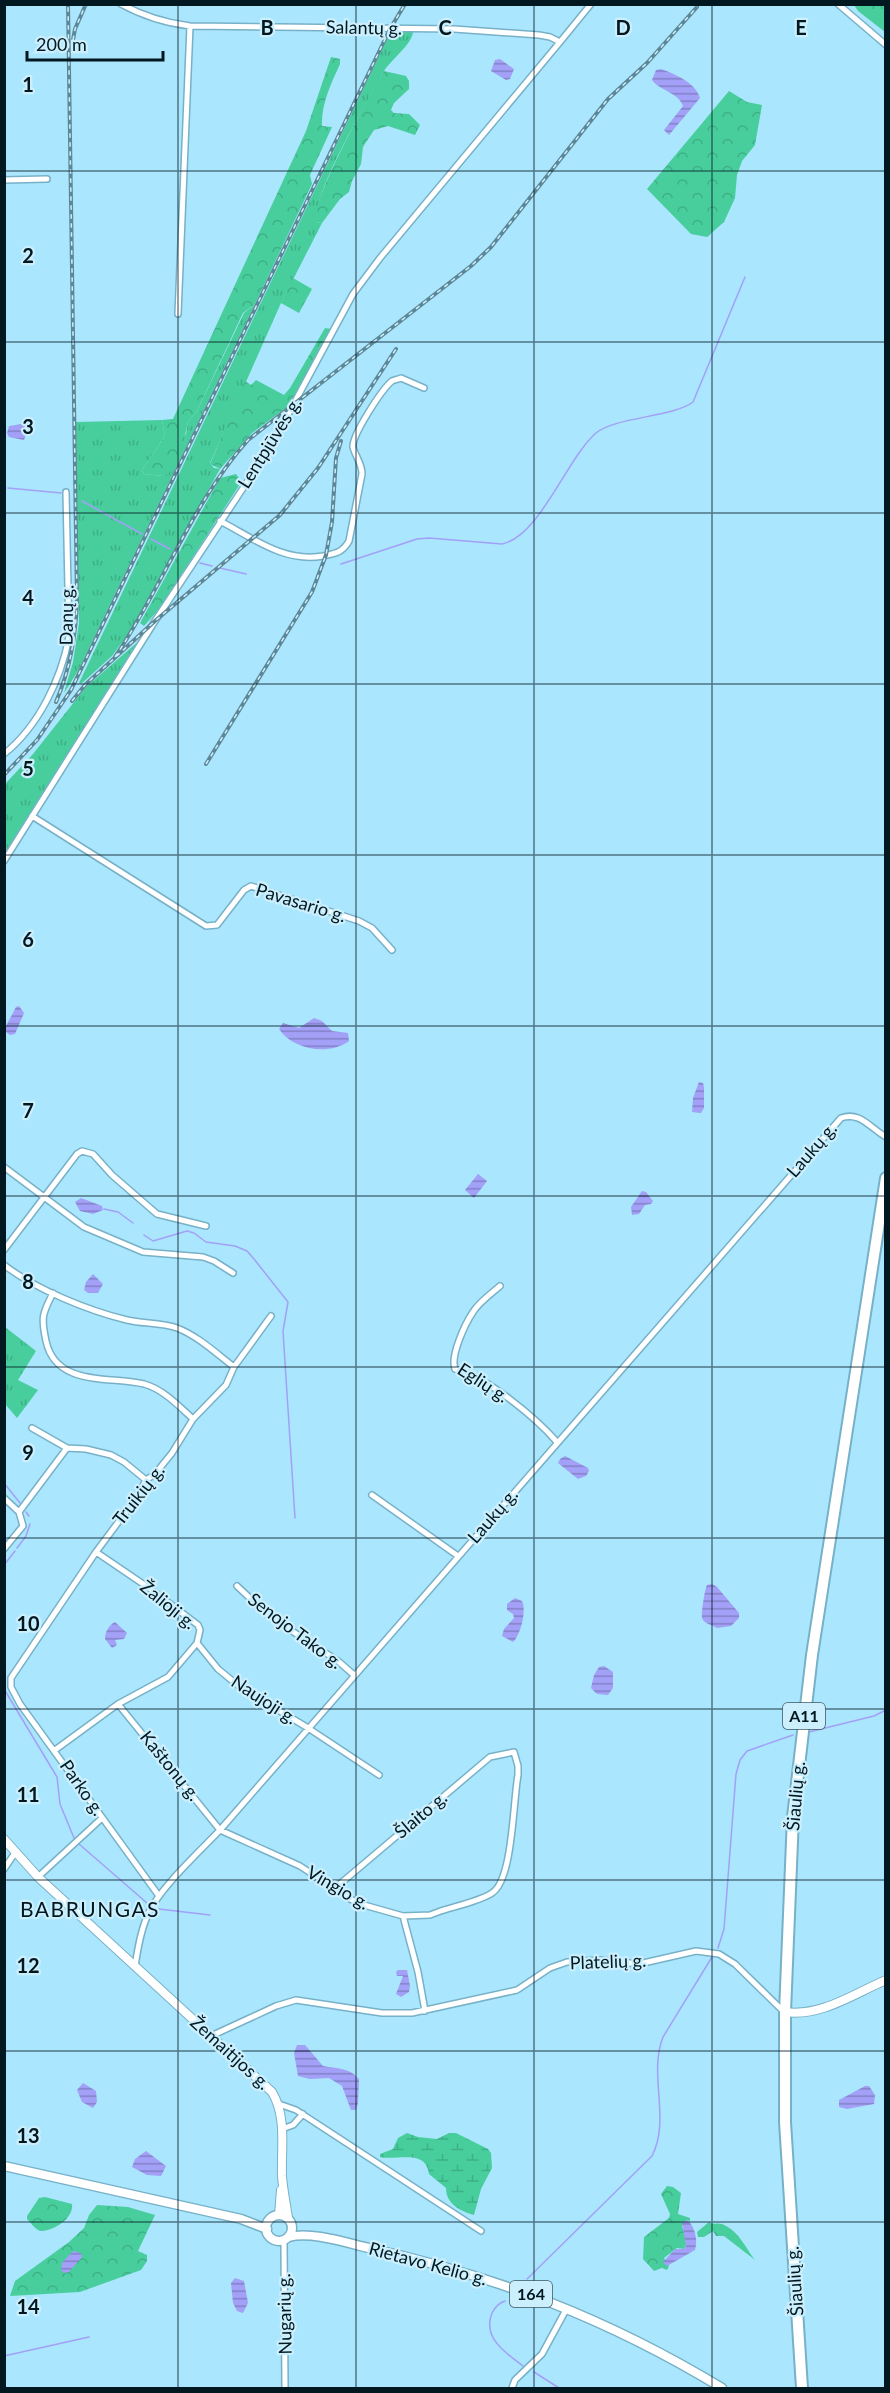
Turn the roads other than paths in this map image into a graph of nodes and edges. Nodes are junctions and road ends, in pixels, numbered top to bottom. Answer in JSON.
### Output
{"nodes":[{"id":1,"x":121,"y":4,"type":"edge"},
{"id":2,"x":591,"y":4,"type":"edge"},
{"id":3,"x":838,"y":4,"type":"edge"},
{"id":4,"x":190,"y":26,"type":"junction"},
{"id":5,"x":560,"y":42,"type":"junction"},
{"id":6,"x":885,"y":45,"type":"edge"},
{"id":7,"x":47,"y":179,"type":"dead end"},
{"id":8,"x":4,"y":180,"type":"edge"},
{"id":9,"x":178,"y":314,"type":"dead end"},
{"id":10,"x":424,"y":388,"type":"dead end"},
{"id":11,"x":66,"y":492,"type":"dead end"},
{"id":12,"x":220,"y":521,"type":"junction"},
{"id":13,"x":4,"y":754,"type":"edge"},
{"id":14,"x":32,"y":816,"type":"junction"},
{"id":15,"x":4,"y":861,"type":"edge"},
{"id":16,"x":392,"y":950,"type":"dead end"},
{"id":17,"x":885,"y":1137,"type":"edge"},
{"id":18,"x":4,"y":1167,"type":"edge"},
{"id":19,"x":885,"y":1178,"type":"edge"},
{"id":20,"x":44,"y":1197,"type":"junction"},
{"id":21,"x":883,"y":1208,"type":"edge"},
{"id":22,"x":206,"y":1226,"type":"dead end"},
{"id":23,"x":4,"y":1250,"type":"edge"},
{"id":24,"x":4,"y":1265,"type":"edge"},
{"id":25,"x":233,"y":1273,"type":"dead end"},
{"id":26,"x":500,"y":1286,"type":"dead end"},
{"id":27,"x":53,"y":1293,"type":"junction"},
{"id":28,"x":271,"y":1316,"type":"dead end"},
{"id":29,"x":234,"y":1367,"type":"junction"},
{"id":30,"x":193,"y":1419,"type":"junction"},
{"id":31,"x":32,"y":1428,"type":"dead end"},
{"id":32,"x":557,"y":1442,"type":"junction"},
{"id":33,"x":68,"y":1448,"type":"junction"},
{"id":34,"x":146,"y":1480,"type":"junction"},
{"id":35,"x":372,"y":1495,"type":"dead end"},
{"id":36,"x":4,"y":1498,"type":"edge"},
{"id":37,"x":18,"y":1512,"type":"junction"},
{"id":38,"x":4,"y":1549,"type":"edge"},
{"id":39,"x":96,"y":1552,"type":"junction"},
{"id":40,"x":458,"y":1556,"type":"junction"},
{"id":41,"x":237,"y":1586,"type":"dead end"},
{"id":42,"x":197,"y":1643,"type":"junction"},
{"id":43,"x":354,"y":1675,"type":"junction"},
{"id":44,"x":11,"y":1678,"type":"joint"},
{"id":45,"x":118,"y":1704,"type":"junction"},
{"id":46,"x":308,"y":1728,"type":"junction"},
{"id":47,"x":55,"y":1750,"type":"junction"},
{"id":48,"x":514,"y":1752,"type":"joint"},
{"id":49,"x":379,"y":1775,"type":"dead end"},
{"id":50,"x":102,"y":1818,"type":"junction"},
{"id":51,"x":220,"y":1830,"type":"junction"},
{"id":52,"x":4,"y":1839,"type":"edge"},
{"id":53,"x":15,"y":1853,"type":"junction"},
{"id":54,"x":4,"y":1869,"type":"edge"},
{"id":55,"x":38,"y":1877,"type":"junction"},
{"id":56,"x":334,"y":1889,"type":"junction"},
{"id":57,"x":159,"y":1896,"type":"junction"},
{"id":58,"x":403,"y":1916,"type":"junction"},
{"id":59,"x":135,"y":1966,"type":"junction"},
{"id":60,"x":885,"y":1980,"type":"edge"},
{"id":61,"x":425,"y":2011,"type":"junction"},
{"id":62,"x":785,"y":2012,"type":"junction"},
{"id":63,"x":211,"y":2036,"type":"junction"},
{"id":64,"x":279,"y":2104,"type":"junction"},
{"id":65,"x":303,"y":2114,"type":"junction"},
{"id":66,"x":282,"y":2129,"type":"junction"},
{"id":67,"x":4,"y":2166,"type":"edge"},
{"id":68,"x":286,"y":2220,"type":"junction"},
{"id":69,"x":268,"y":2225,"type":"junction"},
{"id":70,"x":481,"y":2231,"type":"dead end"},
{"id":71,"x":286,"y":2238,"type":"junction"},
{"id":72,"x":325,"y":2238,"type":"junction"},
{"id":73,"x":567,"y":2308,"type":"junction"},
{"id":74,"x":285,"y":2388,"type":"edge"},
{"id":75,"x":512,"y":2388,"type":"edge"},
{"id":76,"x":723,"y":2388,"type":"edge"},
{"id":77,"x":802,"y":2388,"type":"edge"}],
"edges":[{"from":1,"to":4,"type":"street","name":"Salantų g."},
{"from":2,"to":5,"type":"street"},
{"from":3,"to":6,"type":"street"},
{"from":4,"to":5,"type":"street","name":"Salantų g."},
{"from":4,"to":9,"type":"street"},
{"from":5,"to":12,"type":"street","name":"Lentpjūvės g."},
{"from":7,"to":8,"type":"street"},
{"from":10,"to":12,"type":"street"},
{"from":11,"to":13,"type":"street","name":"Danų g."},
{"from":12,"to":14,"type":"street","name":"Lentpjūvės g."},
{"from":14,"to":15,"type":"street","name":"Lentpjūvės g."},
{"from":14,"to":16,"type":"street","name":"Pavasario g."},
{"from":17,"to":32,"type":"street","name":"Laukų g."},
{"from":18,"to":20,"type":"street"},
{"from":19,"to":21,"type":"highway","number":"A11"},
{"from":20,"to":22,"type":"street"},
{"from":20,"to":23,"type":"street"},
{"from":20,"to":25,"type":"street"},
{"from":21,"to":62,"type":"highway","name":"Šiaulių g.","number":"A11"},
{"from":24,"to":27,"type":"street"},
{"from":26,"to":32,"type":"street","name":"Eglių g."},
{"from":27,"to":29,"type":"street"},
{"from":27,"to":30,"type":"street"},
{"from":28,"to":29,"type":"street","name":"Truikių g."},
{"from":29,"to":30,"type":"street","name":"Truikių g."},
{"from":30,"to":34,"type":"street","name":"Truikių g."},
{"from":31,"to":33,"type":"street"},
{"from":32,"to":40,"type":"street","name":"Laukų g."},
{"from":33,"to":34,"type":"street"},
{"from":33,"to":37,"type":"street"},
{"from":34,"to":39,"type":"street","name":"Truikių g."},
{"from":35,"to":40,"type":"street"},
{"from":36,"to":37,"type":"street"},
{"from":37,"to":38,"type":"street"},
{"from":39,"to":42,"type":"street","name":"Žalioji g."},
{"from":39,"to":44,"type":"street","name":"Truikių g."},
{"from":40,"to":43,"type":"street","name":"Laukų g."},
{"from":41,"to":43,"type":"street","name":"Senojo Tako g."},
{"from":42,"to":45,"type":"street","name":"Žalioji g."},
{"from":42,"to":46,"type":"street","name":"Naujoji g."},
{"from":43,"to":46,"type":"street","name":"Laukų g."},
{"from":44,"to":47,"type":"street","name":"Parko g."},
{"from":45,"to":47,"type":"street","name":"Žalioji g."},
{"from":45,"to":51,"type":"street","name":"Kaštonų g."},
{"from":46,"to":49,"type":"street","name":"Naujoji g."},
{"from":46,"to":51,"type":"street","name":"Laukų g."},
{"from":47,"to":50,"type":"street","name":"Parko g."},
{"from":48,"to":56,"type":"street","name":"Šlaito g."},
{"from":48,"to":58,"type":"street","name":"Vingio g."},
{"from":50,"to":55,"type":"street"},
{"from":50,"to":57,"type":"street","name":"Parko g."},
{"from":51,"to":56,"type":"street","name":"Vingio g."},
{"from":51,"to":57,"type":"street","name":"Laukų g."},
{"from":52,"to":53,"type":"main road","name":"Žemaitijos g."},
{"from":53,"to":54,"type":"street"},
{"from":53,"to":55,"type":"main road","name":"Žemaitijos g."},
{"from":55,"to":59,"type":"main road","name":"Žemaitijos g."},
{"from":56,"to":58,"type":"street","name":"Vingio g."},
{"from":57,"to":59,"type":"street","name":"Laukų g."},
{"from":58,"to":61,"type":"street"},
{"from":59,"to":63,"type":"main road","name":"Žemaitijos g."},
{"from":60,"to":62,"type":"main road"},
{"from":61,"to":62,"type":"street","name":"Platelių g."},
{"from":61,"to":63,"type":"street","name":"Platelių g."},
{"from":62,"to":77,"type":"highway","name":"Šiaulių g.","number":"A11"},
{"from":63,"to":64,"type":"main road","name":"Žemaitijos g."},
{"from":64,"to":65,"type":"street","name":"Žemaitijos g."},
{"from":64,"to":66,"type":"main road"},
{"from":65,"to":66,"type":"street"},
{"from":65,"to":70,"type":"street","name":"Žemaitijos g."},
{"from":66,"to":68,"type":"main road"},
{"from":67,"to":69,"type":"main road"},
{"from":68,"to":69,"type":"main road"},
{"from":68,"to":71,"type":"main road"},
{"from":68,"to":72,"type":"main road","name":"Rietavo Kelio g.","number":"164"},
{"from":69,"to":71,"type":"main road"},
{"from":71,"to":72,"type":"main road","name":"Rietavo Kelio g.","number":"164"},
{"from":71,"to":74,"type":"street","name":"Nugarių g."},
{"from":72,"to":73,"type":"main road","name":"Rietavo Kelio g.","number":"164"},
{"from":73,"to":75,"type":"street"},
{"from":73,"to":76,"type":"main road","name":"Rietavo Kelio g.","number":"164"}]}
